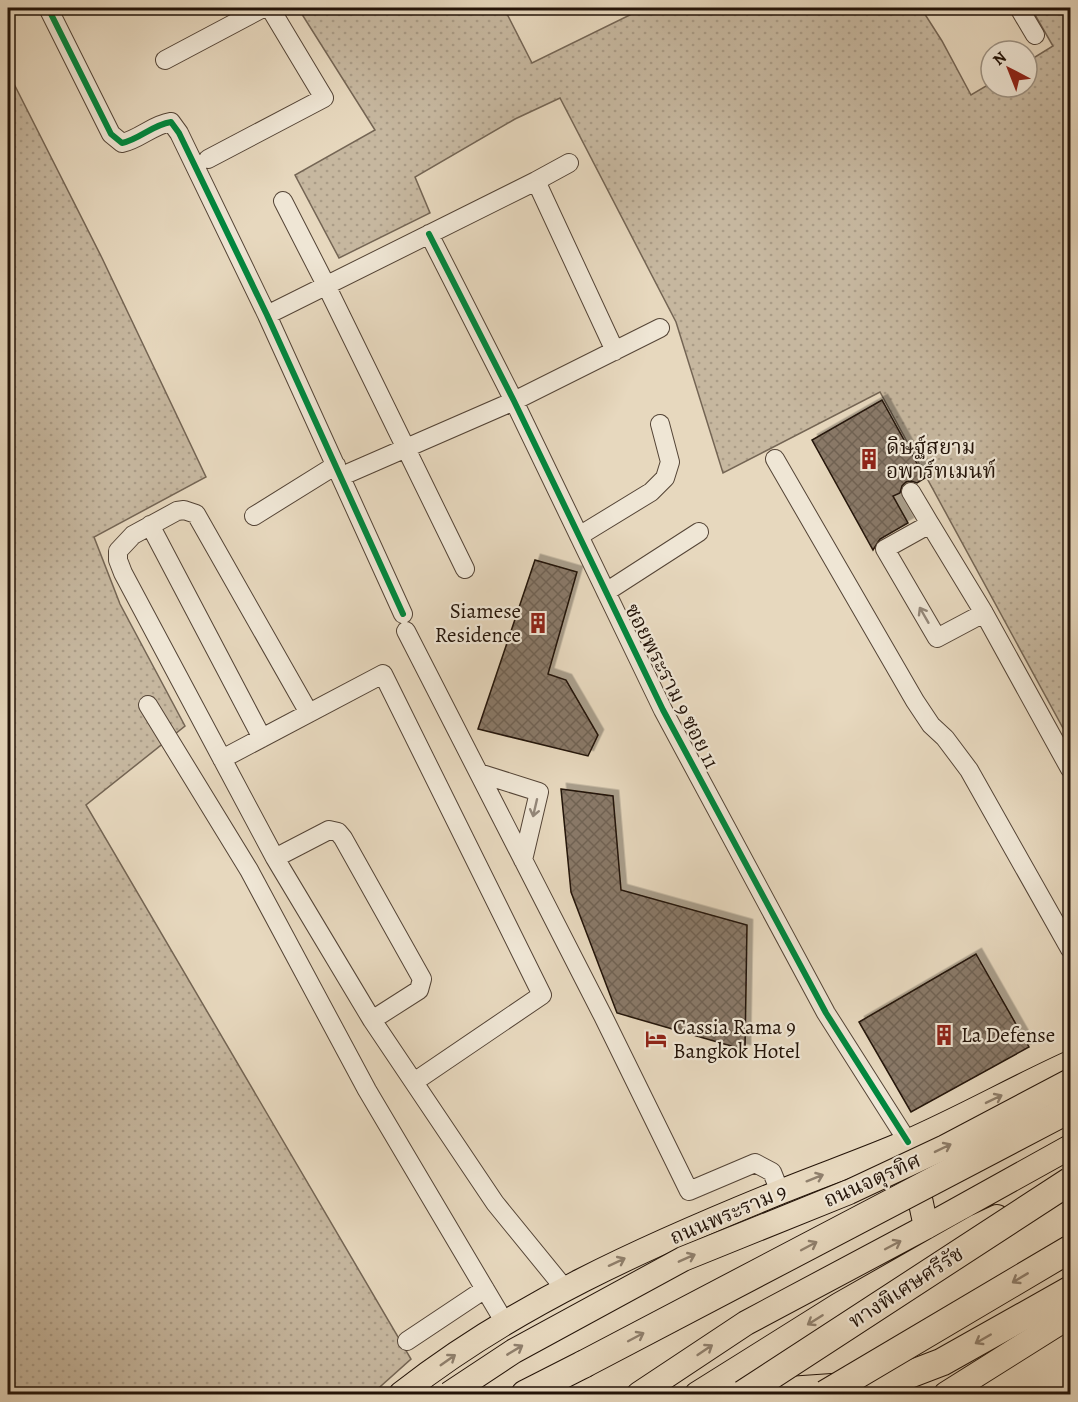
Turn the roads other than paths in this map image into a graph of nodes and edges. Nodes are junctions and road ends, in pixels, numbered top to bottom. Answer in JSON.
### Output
{"nodes":[{"id":1,"x":48,"y":8,"type":"edge"},
{"id":2,"x":263,"y":8,"type":"edge"},
{"id":3,"x":270,"y":8,"type":"edge"},
{"id":4,"x":1019,"y":8,"type":"edge"},
{"id":5,"x":1035,"y":35,"type":"dead end"},
{"id":6,"x":165,"y":60,"type":"dead end"},
{"id":7,"x":208,"y":159,"type":"dead end"},
{"id":8,"x":569,"y":164,"type":"dead end"},
{"id":9,"x":536,"y":182,"type":"junction"},
{"id":10,"x":283,"y":201,"type":"dead end"},
{"id":11,"x":429,"y":234,"type":"junction"},
{"id":12,"x":327,"y":285,"type":"junction"},
{"id":13,"x":267,"y":315,"type":"junction"},
{"id":14,"x":660,"y":328,"type":"dead end"},
{"id":15,"x":615,"y":351,"type":"junction"},
{"id":16,"x":514,"y":401,"type":"junction"},
{"id":17,"x":660,"y":424,"type":"dead end"},
{"id":18,"x":406,"y":448,"type":"junction"},
{"id":19,"x":775,"y":459,"type":"dead end"},
{"id":20,"x":339,"y":471,"type":"junction"},
{"id":21,"x":911,"y":492,"type":"dead end"},
{"id":22,"x":254,"y":516,"type":"dead end"},
{"id":23,"x":930,"y":524,"type":"junction"},
{"id":24,"x":150,"y":525,"type":"junction"},
{"id":25,"x":699,"y":532,"type":"dead end"},
{"id":26,"x":579,"y":536,"type":"junction"},
{"id":27,"x":465,"y":569,"type":"dead end"},
{"id":28,"x":606,"y":592,"type":"junction"},
{"id":29,"x":984,"y":613,"type":"junction"},
{"id":30,"x":148,"y":705,"type":"dead end"},
{"id":31,"x":309,"y":713,"type":"junction"},
{"id":32,"x":262,"y":738,"type":"junction"},
{"id":33,"x":222,"y":759,"type":"junction"},
{"id":34,"x":1071,"y":769,"type":"edge"},
{"id":35,"x":479,"y":773,"type":"junction"},
{"id":36,"x":275,"y":858,"type":"junction"},
{"id":37,"x":523,"y":860,"type":"junction"},
{"id":38,"x":1071,"y":949,"type":"edge"},
{"id":39,"x":372,"y":1020,"type":"junction"},
{"id":40,"x":1071,"y":1063,"type":"edge"},
{"id":41,"x":1071,"y":1081,"type":"edge"},
{"id":42,"x":414,"y":1082,"type":"junction"},
{"id":43,"x":1071,"y":1109,"type":"edge"},
{"id":44,"x":908,"y":1142,"type":"junction"},
{"id":45,"x":1068,"y":1149,"type":"edge"},
{"id":46,"x":1071,"y":1182,"type":"edge"},
{"id":47,"x":780,"y":1192,"type":"junction"},
{"id":48,"x":926,"y":1227,"type":"junction"},
{"id":49,"x":1071,"y":1249,"type":"edge"},
{"id":50,"x":565,"y":1288,"type":"junction"},
{"id":51,"x":485,"y":1289,"type":"junction"},
{"id":52,"x":1071,"y":1290,"type":"edge"},
{"id":53,"x":1071,"y":1316,"type":"edge"},
{"id":54,"x":505,"y":1323,"type":"junction"},
{"id":55,"x":407,"y":1341,"type":"dead end"},
{"id":56,"x":790,"y":1393,"type":"edge"},
{"id":57,"x":950,"y":1394,"type":"edge"},
{"id":58,"x":401,"y":1395,"type":"edge"},
{"id":59,"x":449,"y":1395,"type":"edge"},
{"id":60,"x":525,"y":1395,"type":"edge"},
{"id":61,"x":639,"y":1395,"type":"edge"},
{"id":62,"x":697,"y":1395,"type":"edge"},
{"id":63,"x":738,"y":1395,"type":"edge"},
{"id":64,"x":742,"y":1395,"type":"edge"},
{"id":65,"x":825,"y":1395,"type":"edge"}],
"edges":[{"from":1,"to":13,"type":"street"},
{"from":2,"to":6,"type":"street"},
{"from":3,"to":7,"type":"street"},
{"from":4,"to":5,"type":"street"},
{"from":8,"to":9,"type":"street"},
{"from":9,"to":11,"type":"street"},
{"from":9,"to":15,"type":"street"},
{"from":10,"to":12,"type":"street"},
{"from":11,"to":12,"type":"street"},
{"from":11,"to":16,"type":"street","name":"ซอยพระราม 9 ซอย 11"},
{"from":12,"to":13,"type":"street"},
{"from":12,"to":18,"type":"street"},
{"from":13,"to":20,"type":"street"},
{"from":14,"to":15,"type":"street"},
{"from":15,"to":16,"type":"street"},
{"from":16,"to":18,"type":"street"},
{"from":16,"to":26,"type":"street","name":"ซอยพระราม 9 ซอย 11"},
{"from":17,"to":26,"type":"street"},
{"from":18,"to":20,"type":"street"},
{"from":18,"to":27,"type":"street"},
{"from":19,"to":38,"type":"street"},
{"from":20,"to":22,"type":"street"},
{"from":20,"to":35,"type":"street"},
{"from":21,"to":23,"type":"street"},
{"from":23,"to":29,"type":"street"},
{"from":29,"to":23,"type":"street","one_way":true},
{"from":24,"to":31,"type":"street"},
{"from":24,"to":32,"type":"street"},
{"from":24,"to":33,"type":"street"},
{"from":25,"to":28,"type":"street"},
{"from":26,"to":28,"type":"street","name":"ซอยพระราม 9 ซอย 11"},
{"from":28,"to":44,"type":"street","name":"ซอยพระราม 9 ซอย 11"},
{"from":29,"to":34,"type":"street"},
{"from":30,"to":51,"type":"street"},
{"from":31,"to":32,"type":"street"},
{"from":31,"to":42,"type":"street"},
{"from":32,"to":33,"type":"street"},
{"from":33,"to":36,"type":"street"},
{"from":35,"to":37,"type":"street"},
{"from":35,"to":37,"type":"street","one_way":true},
{"from":36,"to":39,"type":"street"},
{"from":36,"to":39,"type":"street"},
{"from":37,"to":47,"type":"street"},
{"from":39,"to":42,"type":"street"},
{"from":44,"to":40,"type":"main road","name":"ถนนพระราม 9","one_way":true},
{"from":59,"to":41,"type":"main road","name":"ถนนจตุรทิศ","one_way":true,"bridge":true},
{"from":42,"to":50,"type":"street"},
{"from":60,"to":43,"type":"highway","one_way":true,"bridge":true},
{"from":47,"to":44,"type":"main road","name":"ถนนพระราม 9","one_way":true},
{"from":44,"to":48,"type":"main road"},
{"from":45,"to":48,"type":"main road"},
{"from":46,"to":62,"type":"main road","one_way":true},
{"from":46,"to":64,"type":"highway","name":"ทางพิเศษศรีรัช","bridge":true},
{"from":50,"to":47,"type":"main road","name":"ถนนพระราม 9","one_way":true},
{"from":61,"to":48,"type":"main road","one_way":true},
{"from":49,"to":65,"type":"highway","one_way":true,"bridge":true},
{"from":50,"to":54,"type":"main road","name":"ถนนพระราม 9"},
{"from":51,"to":54,"type":"street"},
{"from":51,"to":55,"type":"street"},
{"from":52,"to":56,"type":"highway","one_way":true},
{"from":53,"to":57,"type":"main road"},
{"from":58,"to":54,"type":"main road","name":"ถนนพระราม 9","one_way":true},
{"from":56,"to":63,"type":"highway"}]}
